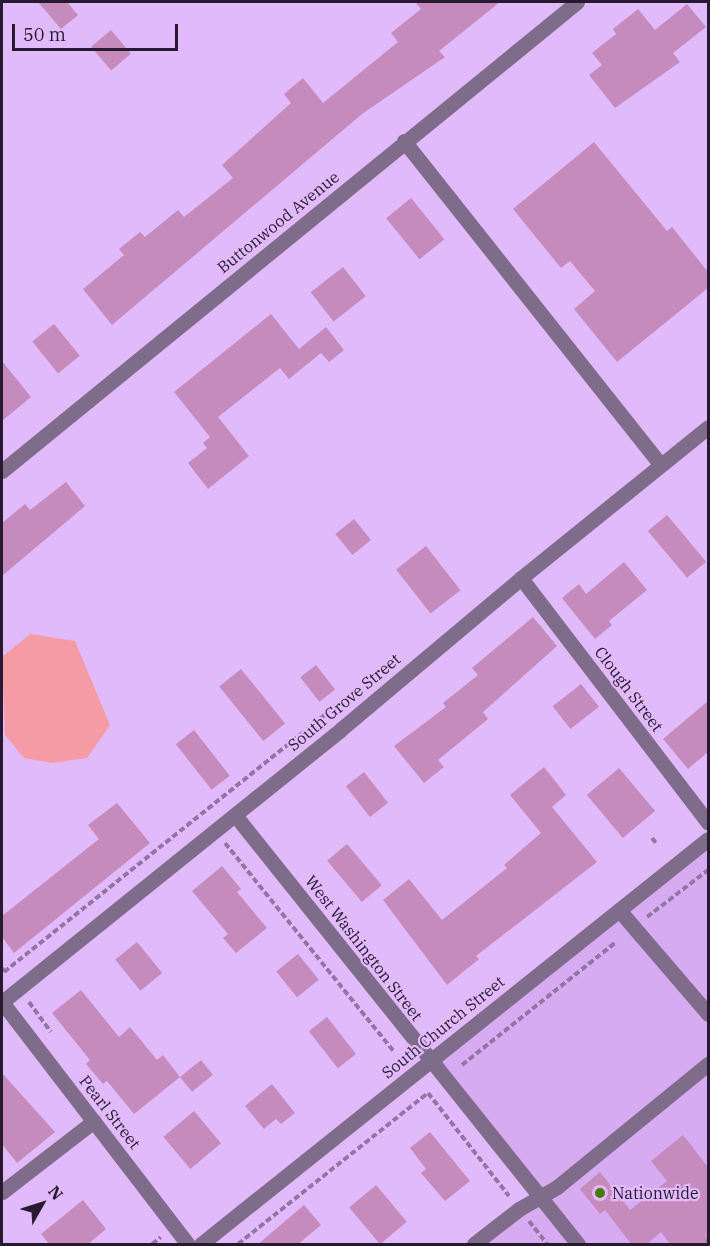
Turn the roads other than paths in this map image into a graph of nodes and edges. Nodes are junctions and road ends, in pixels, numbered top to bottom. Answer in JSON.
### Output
{"nodes":[{"id":1,"x":577,"y":2,"type":"edge"},
{"id":2,"x":404,"y":141,"type":"junction"},
{"id":3,"x":708,"y":427,"type":"edge"},
{"id":4,"x":660,"y":464,"type":"junction"},
{"id":5,"x":2,"y":471,"type":"edge"},
{"id":6,"x":521,"y":578,"type":"junction"},
{"id":7,"x":235,"y":815,"type":"junction"},
{"id":8,"x":708,"y":823,"type":"edge"},
{"id":9,"x":708,"y":839,"type":"edge"},
{"id":10,"x":619,"y":910,"type":"junction"},
{"id":11,"x":2,"y":1002,"type":"edge"},
{"id":12,"x":708,"y":1014,"type":"edge"},
{"id":13,"x":430,"y":1060,"type":"junction"},
{"id":14,"x":708,"y":1064,"type":"edge"},
{"id":15,"x":94,"y":1121,"type":"junction"},
{"id":16,"x":2,"y":1192,"type":"edge"},
{"id":17,"x":539,"y":1196,"type":"junction"},
{"id":18,"x":188,"y":1245,"type":"edge"},
{"id":19,"x":201,"y":1245,"type":"edge"},
{"id":20,"x":474,"y":1245,"type":"edge"},
{"id":21,"x":578,"y":1245,"type":"edge"}],
"edges":[{"from":1,"to":2,"type":"street","name":"Buttonwood Avenue"},
{"from":2,"to":4,"type":"street"},
{"from":2,"to":5,"type":"street","name":"Buttonwood Avenue"},
{"from":3,"to":4,"type":"street","name":"South Grove Street"},
{"from":4,"to":6,"type":"street","name":"South Grove Street"},
{"from":6,"to":7,"type":"street","name":"South Grove Street"},
{"from":6,"to":8,"type":"street","name":"Clough Street"},
{"from":7,"to":11,"type":"street","name":"South Grove Street"},
{"from":7,"to":13,"type":"street","name":"West Washington Street"},
{"from":9,"to":10,"type":"street","name":"South Church Street"},
{"from":10,"to":12,"type":"street"},
{"from":10,"to":13,"type":"street","name":"South Church Street"},
{"from":11,"to":15,"type":"street","name":"Pearl Street"},
{"from":13,"to":17,"type":"street","name":"West Washington Street"},
{"from":13,"to":19,"type":"street","name":"South Church Street"},
{"from":14,"to":17,"type":"street"},
{"from":15,"to":16,"type":"street"},
{"from":15,"to":18,"type":"street","name":"Pearl Street"},
{"from":17,"to":20,"type":"street"},
{"from":17,"to":21,"type":"street","name":"West Washington Street"}]}
